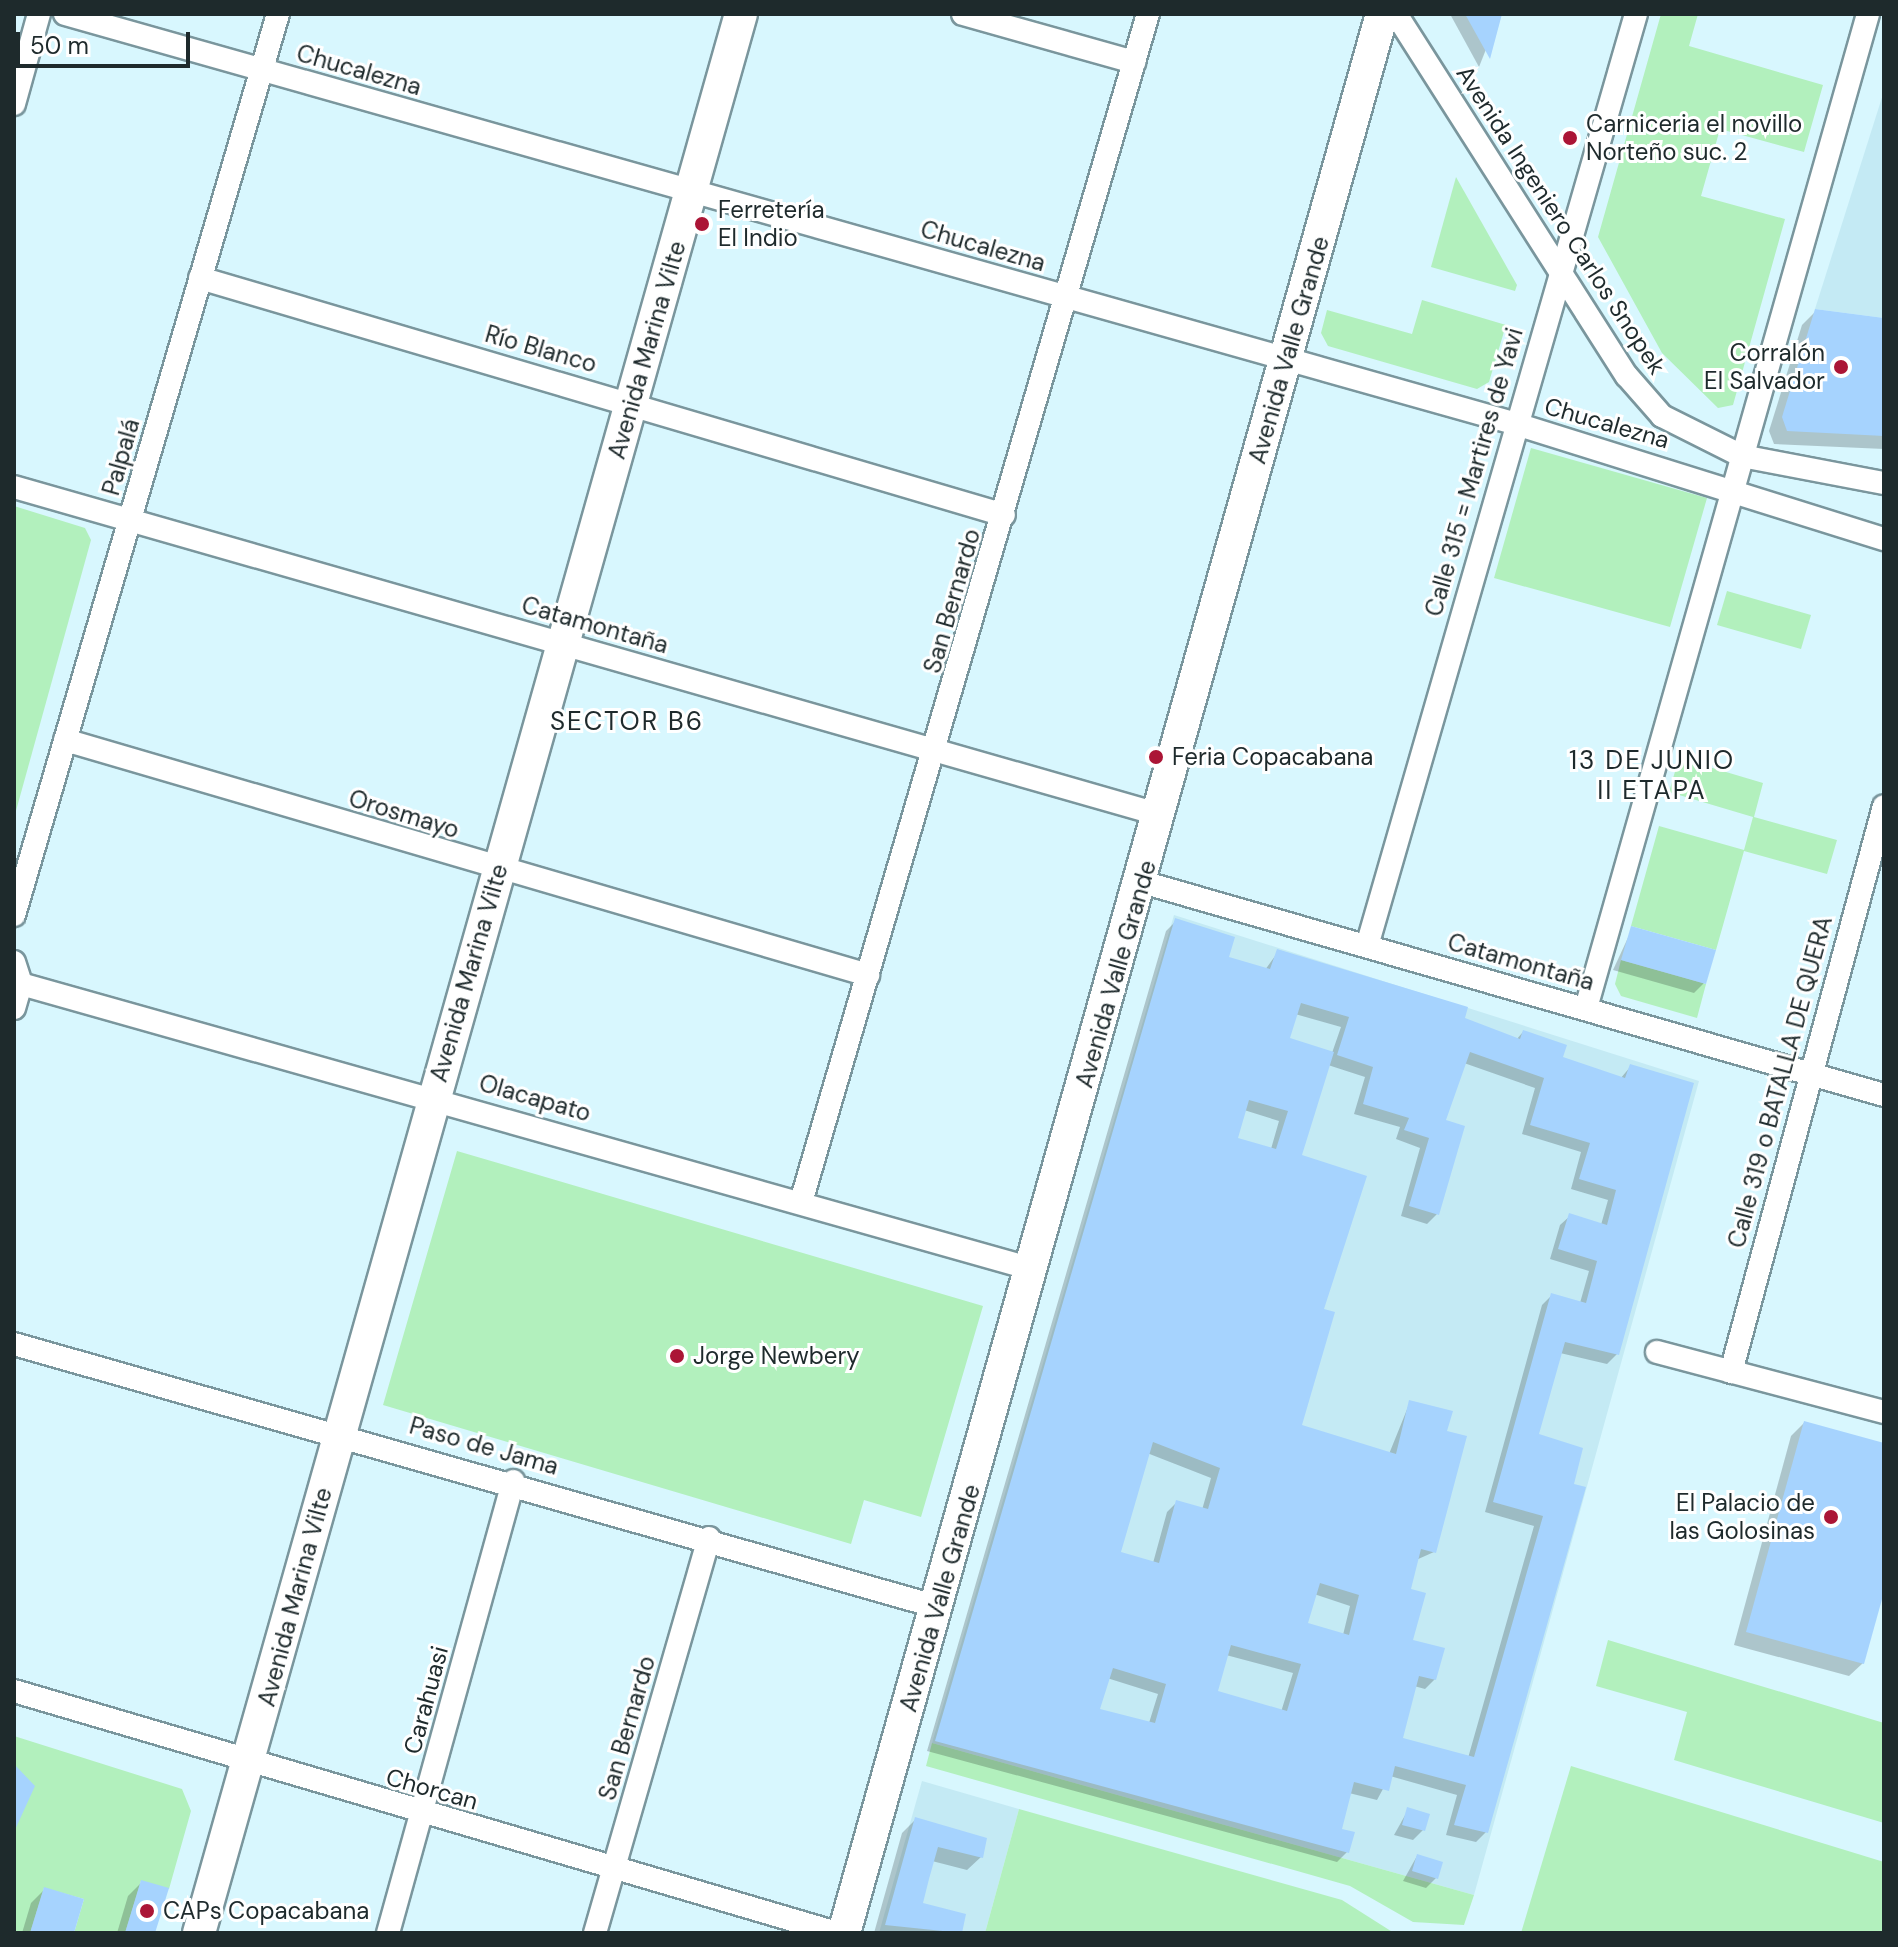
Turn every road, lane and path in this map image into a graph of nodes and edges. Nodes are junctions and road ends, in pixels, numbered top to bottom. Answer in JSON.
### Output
{"nodes":[{"id":1,"x":39,"y":14,"type":"edge"},
{"id":2,"x":65,"y":14,"type":"edge"},
{"id":3,"x":278,"y":14,"type":"edge"},
{"id":4,"x":741,"y":14,"type":"edge"},
{"id":5,"x":963,"y":14,"type":"edge"},
{"id":6,"x":1148,"y":14,"type":"edge"},
{"id":7,"x":1382,"y":14,"type":"edge"},
{"id":8,"x":1396,"y":14,"type":"edge"},
{"id":9,"x":1636,"y":14,"type":"edge"},
{"id":10,"x":1868,"y":14,"type":"edge"},
{"id":11,"x":1134,"y":62,"type":"junction"},
{"id":12,"x":261,"y":70,"type":"junction"},
{"id":13,"x":14,"y":104,"type":"edge"},
{"id":14,"x":691,"y":191,"type":"junction"},
{"id":15,"x":1560,"y":274,"type":"junction"},
{"id":16,"x":200,"y":278,"type":"junction"},
{"id":17,"x":1066,"y":297,"type":"junction"},
{"id":18,"x":1286,"y":359,"type":"junction"},
{"id":19,"x":632,"y":403,"type":"junction"},
{"id":20,"x":1513,"y":423,"type":"junction"},
{"id":21,"x":1742,"y":456,"type":"junction"},
{"id":22,"x":1884,"y":483,"type":"edge"},
{"id":23,"x":14,"y":487,"type":"edge"},
{"id":24,"x":1734,"y":487,"type":"junction"},
{"id":25,"x":1004,"y":515,"type":"junction"},
{"id":26,"x":129,"y":521,"type":"junction"},
{"id":27,"x":1884,"y":539,"type":"edge"},
{"id":28,"x":564,"y":643,"type":"junction"},
{"id":29,"x":65,"y":740,"type":"junction"},
{"id":30,"x":935,"y":751,"type":"junction"},
{"id":31,"x":1884,"y":806,"type":"edge"},
{"id":32,"x":1161,"y":815,"type":"junction"},
{"id":33,"x":499,"y":870,"type":"junction"},
{"id":34,"x":1142,"y":882,"type":"junction"},
{"id":35,"x":14,"y":915,"type":"edge"},
{"id":36,"x":1367,"y":946,"type":"junction"},
{"id":37,"x":17,"y":973,"type":"edge"},
{"id":38,"x":868,"y":975,"type":"junction"},
{"id":39,"x":14,"y":1008,"type":"edge"},
{"id":40,"x":1586,"y":1008,"type":"junction"},
{"id":41,"x":1807,"y":1071,"type":"junction"},
{"id":42,"x":1884,"y":1095,"type":"edge"},
{"id":43,"x":434,"y":1096,"type":"junction"},
{"id":44,"x":801,"y":1202,"type":"junction"},
{"id":45,"x":1032,"y":1269,"type":"junction"},
{"id":46,"x":14,"y":1344,"type":"edge"},
{"id":47,"x":1657,"y":1352,"type":"dead end"},
{"id":48,"x":1731,"y":1372,"type":"junction"},
{"id":49,"x":1884,"y":1412,"type":"edge"},
{"id":50,"x":341,"y":1433,"type":"junction"},
{"id":51,"x":513,"y":1481,"type":"junction"},
{"id":52,"x":709,"y":1538,"type":"junction"},
{"id":53,"x":938,"y":1607,"type":"junction"},
{"id":54,"x":14,"y":1691,"type":"edge"},
{"id":55,"x":250,"y":1763,"type":"junction"},
{"id":56,"x":422,"y":1812,"type":"junction"},
{"id":57,"x":614,"y":1868,"type":"junction"},
{"id":58,"x":199,"y":1933,"type":"edge"},
{"id":59,"x":388,"y":1933,"type":"edge"},
{"id":60,"x":595,"y":1933,"type":"edge"},
{"id":61,"x":837,"y":1933,"type":"edge"},
{"id":62,"x":844,"y":1933,"type":"edge"}],
"edges":[{"from":1,"to":13,"type":"street"},
{"from":2,"to":12,"type":"street","name":"Chucalezna"},
{"from":3,"to":12,"type":"street","name":"Palpalá"},
{"from":4,"to":14,"type":"street","name":"Avenida Marina Vilte"},
{"from":5,"to":11,"type":"street"},
{"from":6,"to":11,"type":"street","name":"San Bernardo"},
{"from":7,"to":18,"type":"street","name":"Avenida Valle Grande"},
{"from":8,"to":15,"type":"street","name":"Avenida Ingeniero Carlos Snopek"},
{"from":9,"to":15,"type":"street","name":"Calle 315 = Martires de Yavi"},
{"from":10,"to":21,"type":"street"},
{"from":11,"to":17,"type":"street","name":"San Bernardo"},
{"from":12,"to":14,"type":"street","name":"Chucalezna"},
{"from":12,"to":16,"type":"street","name":"Palpalá"},
{"from":14,"to":17,"type":"street","name":"Chucalezna"},
{"from":14,"to":19,"type":"street","name":"Avenida Marina Vilte"},
{"from":15,"to":20,"type":"street","name":"Calle 315 = Martires de Yavi"},
{"from":15,"to":21,"type":"street","name":"Avenida Ingeniero Carlos Snopek"},
{"from":16,"to":19,"type":"street","name":"Río Blanco"},
{"from":16,"to":26,"type":"street","name":"Palpalá"},
{"from":17,"to":18,"type":"street","name":"Chucalezna"},
{"from":17,"to":25,"type":"street","name":"San Bernardo"},
{"from":18,"to":20,"type":"street","name":"Chucalezna"},
{"from":18,"to":32,"type":"street","name":"Avenida Valle Grande"},
{"from":19,"to":25,"type":"street","name":"Río Blanco"},
{"from":19,"to":28,"type":"street","name":"Avenida Marina Vilte"},
{"from":20,"to":24,"type":"street","name":"Chucalezna"},
{"from":20,"to":36,"type":"street","name":"Calle 315 = Martires de Yavi"},
{"from":21,"to":22,"type":"street","name":"Avenida Ingeniero Carlos Snopek"},
{"from":21,"to":24,"type":"street"},
{"from":23,"to":26,"type":"street","name":"Catamontaña"},
{"from":24,"to":27,"type":"street","name":"Chucalezna"},
{"from":24,"to":40,"type":"street"},
{"from":25,"to":30,"type":"street","name":"San Bernardo"},
{"from":26,"to":28,"type":"street","name":"Catamontaña"},
{"from":26,"to":29,"type":"street","name":"Palpalá"},
{"from":28,"to":30,"type":"street","name":"Catamontaña"},
{"from":28,"to":33,"type":"street","name":"Avenida Marina Vilte"},
{"from":29,"to":33,"type":"street","name":"Orosmayo"},
{"from":29,"to":35,"type":"street","name":"Palpalá"},
{"from":30,"to":32,"type":"street","name":"Catamontaña"},
{"from":30,"to":38,"type":"street","name":"San Bernardo"},
{"from":31,"to":41,"type":"street","name":"Calle 319 o BATALLA DE QUERA"},
{"from":32,"to":34,"type":"street","name":"Avenida Valle Grande"},
{"from":33,"to":38,"type":"street","name":"Orosmayo"},
{"from":33,"to":43,"type":"street","name":"Avenida Marina Vilte"},
{"from":34,"to":36,"type":"street","name":"Catamontaña"},
{"from":34,"to":45,"type":"street","name":"Avenida Valle Grande"},
{"from":36,"to":40,"type":"street","name":"Catamontaña"},
{"from":37,"to":39,"type":"street"},
{"from":37,"to":43,"type":"street","name":"Olacapato"},
{"from":38,"to":44,"type":"street","name":"San Bernardo"},
{"from":40,"to":41,"type":"street","name":"Catamontaña"},
{"from":41,"to":42,"type":"street","name":"Catamontaña"},
{"from":41,"to":48,"type":"street","name":"Calle 319 o BATALLA DE QUERA"},
{"from":43,"to":44,"type":"street","name":"Olacapato"},
{"from":43,"to":50,"type":"street","name":"Avenida Marina Vilte"},
{"from":44,"to":45,"type":"street","name":"Olacapato"},
{"from":45,"to":53,"type":"street","name":"Avenida Valle Grande"},
{"from":46,"to":50,"type":"street","name":"Paso de Jama"},
{"from":47,"to":48,"type":"street"},
{"from":48,"to":49,"type":"street"},
{"from":50,"to":51,"type":"street","name":"Paso de Jama"},
{"from":50,"to":55,"type":"street","name":"Avenida Marina Vilte"},
{"from":51,"to":52,"type":"street","name":"Paso de Jama"},
{"from":51,"to":56,"type":"street","name":"Carahuasi"},
{"from":52,"to":53,"type":"street","name":"Paso de Jama"},
{"from":52,"to":57,"type":"street","name":"San Bernardo"},
{"from":53,"to":62,"type":"street","name":"Avenida Valle Grande"},
{"from":54,"to":55,"type":"street","name":"Chorcan"},
{"from":55,"to":56,"type":"street","name":"Chorcan"},
{"from":55,"to":58,"type":"street","name":"Avenida Marina Vilte"},
{"from":56,"to":57,"type":"street","name":"Chorcan"},
{"from":56,"to":59,"type":"street","name":"Carahuasi"},
{"from":57,"to":60,"type":"street","name":"San Bernardo"},
{"from":57,"to":61,"type":"street","name":"Chorcan"}]}
